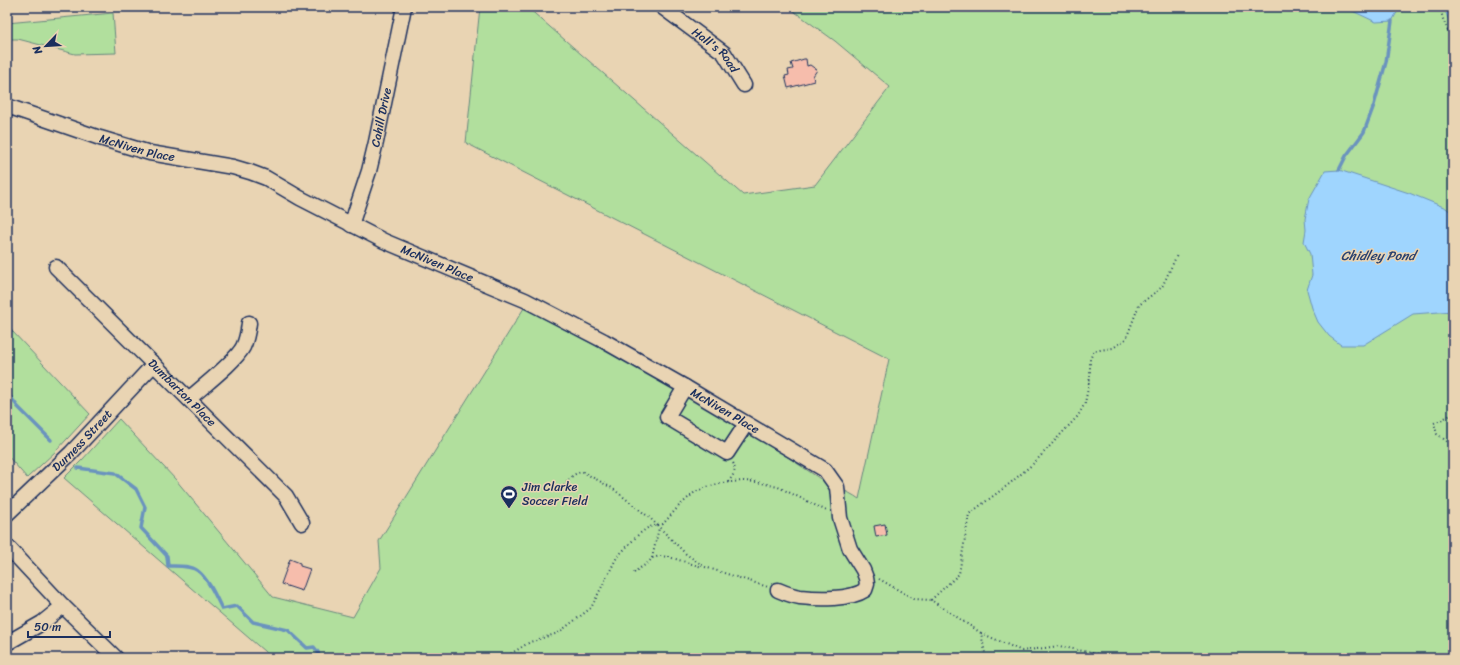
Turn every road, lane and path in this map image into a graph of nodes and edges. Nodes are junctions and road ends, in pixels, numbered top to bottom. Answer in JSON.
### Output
{"nodes":[{"id":1,"x":404,"y":7,"type":"edge"},
{"id":2,"x":662,"y":7,"type":"edge"},
{"id":3,"x":1440,"y":7,"type":"edge"},
{"id":4,"x":1453,"y":44,"type":"edge"},
{"id":5,"x":744,"y":85,"type":"dead end"},
{"id":6,"x":7,"y":106,"type":"edge"},
{"id":7,"x":351,"y":225,"type":"junction"},
{"id":8,"x":1177,"y":255,"type":"dead end"},
{"id":9,"x":56,"y":267,"type":"dead end"},
{"id":10,"x":249,"y":323,"type":"dead end"},
{"id":11,"x":154,"y":364,"type":"junction"},
{"id":12,"x":685,"y":387,"type":"junction"},
{"id":13,"x":190,"y":399,"type":"junction"},
{"id":14,"x":1453,"y":414,"type":"edge"},
{"id":15,"x":746,"y":424,"type":"junction"},
{"id":16,"x":1453,"y":446,"type":"edge"},
{"id":17,"x":727,"y":453,"type":"junction"},
{"id":18,"x":728,"y":482,"type":"junction"},
{"id":19,"x":564,"y":486,"type":"dead end"},
{"id":20,"x":7,"y":514,"type":"edge"},
{"id":21,"x":840,"y":518,"type":"junction"},
{"id":22,"x":302,"y":522,"type":"dead end"},
{"id":23,"x":656,"y":525,"type":"junction"},
{"id":24,"x":659,"y":528,"type":"junction"},
{"id":25,"x":7,"y":546,"type":"edge"},
{"id":26,"x":652,"y":558,"type":"junction"},
{"id":27,"x":705,"y":567,"type":"junction"},
{"id":28,"x":634,"y":573,"type":"dead end"},
{"id":29,"x":875,"y":577,"type":"dead end"},
{"id":30,"x":778,"y":590,"type":"joint"},
{"id":31,"x":931,"y":600,"type":"junction"},
{"id":32,"x":63,"y":606,"type":"junction"},
{"id":33,"x":981,"y":633,"type":"junction"},
{"id":34,"x":7,"y":643,"type":"edge"},
{"id":35,"x":116,"y":658,"type":"edge"},
{"id":36,"x":504,"y":658,"type":"edge"},
{"id":37,"x":986,"y":658,"type":"edge"},
{"id":38,"x":1107,"y":658,"type":"edge"}],
"edges":[{"from":1,"to":7,"type":"street","name":"Cahill Drive"},
{"from":2,"to":5,"type":"street","name":"Hall's Road"},
{"from":3,"to":4,"type":"path"},
{"from":6,"to":7,"type":"street","name":"McNiven Place"},
{"from":7,"to":12,"type":"street","name":"McNiven Place"},
{"from":8,"to":31,"type":"path"},
{"from":9,"to":11,"type":"street","name":"Dumbarton Place"},
{"from":10,"to":13,"type":"street"},
{"from":11,"to":13,"type":"street","name":"Dumbarton Place"},
{"from":11,"to":20,"type":"street","name":"Durness Street"},
{"from":12,"to":15,"type":"street","name":"McNiven Place"},
{"from":12,"to":17,"type":"street"},
{"from":13,"to":22,"type":"street","name":"Dumbarton Place"},
{"from":14,"to":16,"type":"path"},
{"from":15,"to":17,"type":"street"},
{"from":15,"to":21,"type":"street","name":"McNiven Place"},
{"from":17,"to":18,"type":"path"},
{"from":18,"to":21,"type":"path"},
{"from":18,"to":23,"type":"path"},
{"from":19,"to":23,"type":"path"},
{"from":21,"to":30,"type":"street"},
{"from":23,"to":24,"type":"path"},
{"from":23,"to":36,"type":"path"},
{"from":24,"to":26,"type":"path"},
{"from":24,"to":27,"type":"path"},
{"from":25,"to":32,"type":"street"},
{"from":26,"to":27,"type":"path"},
{"from":26,"to":28,"type":"path"},
{"from":27,"to":30,"type":"path"},
{"from":29,"to":31,"type":"path"},
{"from":31,"to":33,"type":"path"},
{"from":32,"to":34,"type":"street"},
{"from":32,"to":35,"type":"street"},
{"from":33,"to":37,"type":"path"},
{"from":33,"to":38,"type":"path"}]}
